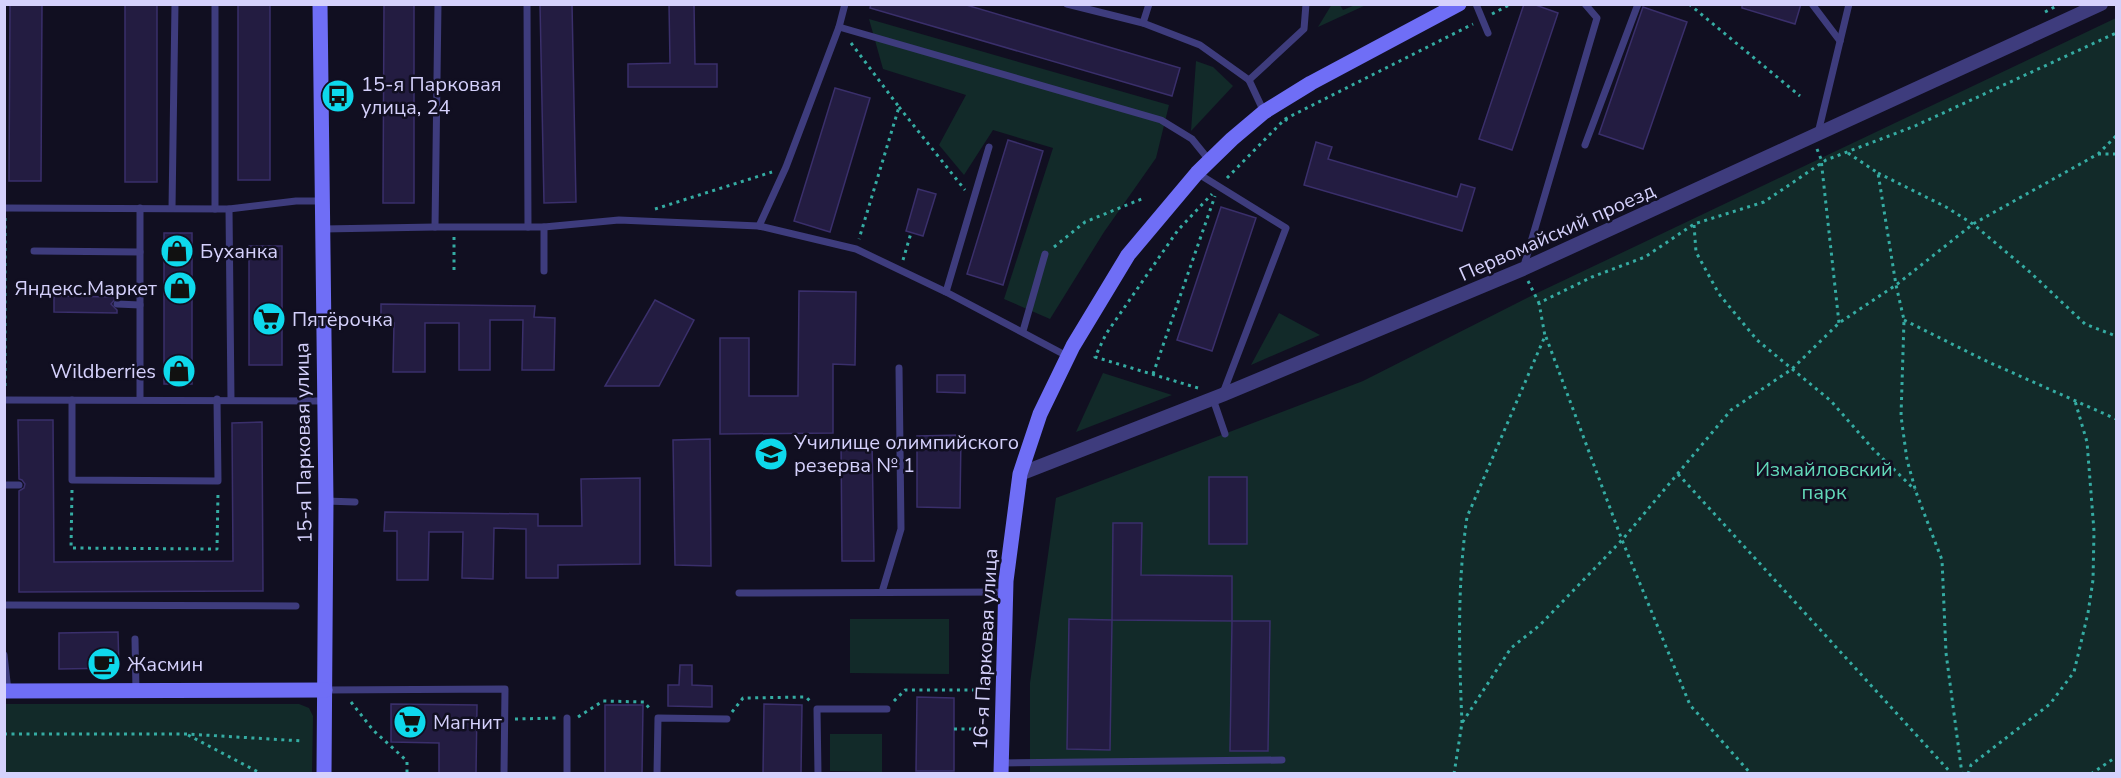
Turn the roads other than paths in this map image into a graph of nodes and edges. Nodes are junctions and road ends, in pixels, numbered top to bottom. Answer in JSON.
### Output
{"nodes":[{"id":1,"x":175,"y":4,"type":"edge"},
{"id":2,"x":215,"y":4,"type":"edge"},
{"id":3,"x":320,"y":4,"type":"edge"},
{"id":4,"x":438,"y":4,"type":"edge"},
{"id":5,"x":527,"y":4,"type":"edge"},
{"id":6,"x":845,"y":4,"type":"edge"},
{"id":7,"x":1067,"y":4,"type":"edge"},
{"id":8,"x":1149,"y":4,"type":"edge"},
{"id":9,"x":1306,"y":4,"type":"edge"},
{"id":10,"x":1460,"y":4,"type":"edge"},
{"id":11,"x":1476,"y":4,"type":"edge"},
{"id":12,"x":1585,"y":4,"type":"edge"},
{"id":13,"x":1638,"y":4,"type":"edge"},
{"id":14,"x":1812,"y":4,"type":"edge"},
{"id":15,"x":1849,"y":4,"type":"edge"},
{"id":16,"x":2101,"y":4,"type":"edge"},
{"id":17,"x":1143,"y":23,"type":"junction"},
{"id":18,"x":839,"y":27,"type":"junction"},
{"id":19,"x":1488,"y":33,"type":"dead end"},
{"id":20,"x":1840,"y":41,"type":"junction"},
{"id":21,"x":1249,"y":80,"type":"junction"},
{"id":22,"x":1264,"y":112,"type":"junction"},
{"id":23,"x":1818,"y":135,"type":"junction"},
{"id":24,"x":1585,"y":145,"type":"dead end"},
{"id":25,"x":989,"y":147,"type":"dead end"},
{"id":26,"x":1209,"y":160,"type":"junction"},
{"id":27,"x":1197,"y":173,"type":"junction"},
{"id":28,"x":322,"y":201,"type":"junction"},
{"id":29,"x":5,"y":206,"type":"edge"},
{"id":30,"x":140,"y":208,"type":"junction"},
{"id":31,"x":172,"y":208,"type":"junction"},
{"id":32,"x":229,"y":208,"type":"junction"},
{"id":33,"x":215,"y":209,"type":"junction"},
{"id":34,"x":435,"y":226,"type":"junction"},
{"id":35,"x":759,"y":226,"type":"junction"},
{"id":36,"x":528,"y":227,"type":"junction"},
{"id":37,"x":544,"y":227,"type":"junction"},
{"id":38,"x":322,"y":229,"type":"junction"},
{"id":39,"x":34,"y":251,"type":"dead end"},
{"id":40,"x":140,"y":252,"type":"junction"},
{"id":41,"x":1045,"y":254,"type":"road end"},
{"id":42,"x":1523,"y":269,"type":"junction"},
{"id":43,"x":544,"y":271,"type":"dead end"},
{"id":44,"x":946,"y":292,"type":"junction"},
{"id":45,"x":117,"y":304,"type":"dead end"},
{"id":46,"x":140,"y":305,"type":"junction"},
{"id":47,"x":1023,"y":331,"type":"junction"},
{"id":48,"x":1067,"y":356,"type":"junction"},
{"id":49,"x":899,"y":368,"type":"dead end"},
{"id":50,"x":1218,"y":397,"type":"junction"},
{"id":51,"x":140,"y":399,"type":"junction"},
{"id":52,"x":217,"y":399,"type":"junction"},
{"id":53,"x":231,"y":399,"type":"junction"},
{"id":54,"x":5,"y":400,"type":"edge"},
{"id":55,"x":72,"y":400,"type":"junction"},
{"id":56,"x":324,"y":401,"type":"junction"},
{"id":57,"x":1225,"y":434,"type":"dead end"},
{"id":58,"x":1020,"y":474,"type":"junction"},
{"id":59,"x":4,"y":484,"type":"edge"},
{"id":60,"x":19,"y":485,"type":"dead end"},
{"id":61,"x":326,"y":501,"type":"junction"},
{"id":62,"x":355,"y":502,"type":"dead end"},
{"id":63,"x":882,"y":592,"type":"junction"},
{"id":64,"x":1006,"y":592,"type":"junction"},
{"id":65,"x":739,"y":593,"type":"dead end"},
{"id":66,"x":4,"y":605,"type":"edge"},
{"id":67,"x":296,"y":606,"type":"dead end"},
{"id":68,"x":135,"y":639,"type":"dead end"},
{"id":69,"x":4,"y":655,"type":"edge"},
{"id":70,"x":325,"y":690,"type":"junction"},
{"id":71,"x":6,"y":691,"type":"edge"},
{"id":72,"x":136,"y":691,"type":"junction"},
{"id":73,"x":887,"y":709,"type":"road end"},
{"id":74,"x":567,"y":718,"type":"road end"},
{"id":75,"x":727,"y":718,"type":"road end"},
{"id":76,"x":1282,"y":760,"type":"dead end"},
{"id":77,"x":1001,"y":768,"type":"edge"},
{"id":78,"x":324,"y":774,"type":"edge"},
{"id":79,"x":504,"y":774,"type":"edge"},
{"id":80,"x":567,"y":774,"type":"edge"},
{"id":81,"x":657,"y":774,"type":"edge"},
{"id":82,"x":818,"y":774,"type":"edge"}],
"edges":[{"from":1,"to":31,"type":"lane"},
{"from":2,"to":33,"type":"lane"},
{"from":3,"to":28,"type":"street","name":"15-я Парковая улица"},
{"from":4,"to":34,"type":"lane"},
{"from":5,"to":36,"type":"lane"},
{"from":6,"to":18,"type":"lane"},
{"from":7,"to":17,"type":"lane"},
{"from":8,"to":17,"type":"lane"},
{"from":9,"to":21,"type":"lane"},
{"from":10,"to":22,"type":"street","name":"16-я Парковая улица"},
{"from":11,"to":19,"type":"lane"},
{"from":12,"to":42,"type":"lane"},
{"from":13,"to":24,"type":"lane"},
{"from":14,"to":20,"type":"lane"},
{"from":15,"to":20,"type":"lane"},
{"from":16,"to":23,"type":"street","name":"Первомайский проезд"},
{"from":17,"to":21,"type":"lane"},
{"from":18,"to":26,"type":"lane"},
{"from":18,"to":35,"type":"lane"},
{"from":20,"to":23,"type":"lane"},
{"from":21,"to":22,"type":"lane"},
{"from":22,"to":26,"type":"street","name":"16-я Парковая улица"},
{"from":23,"to":42,"type":"street","name":"Первомайский проезд"},
{"from":25,"to":44,"type":"lane"},
{"from":26,"to":27,"type":"street","name":"16-я Парковая улица"},
{"from":27,"to":48,"type":"street","name":"16-я Парковая улица"},
{"from":27,"to":50,"type":"lane"},
{"from":28,"to":32,"type":"lane"},
{"from":28,"to":38,"type":"street","name":"15-я Парковая улица"},
{"from":29,"to":30,"type":"lane"},
{"from":30,"to":31,"type":"lane"},
{"from":30,"to":40,"type":"lane"},
{"from":31,"to":33,"type":"lane"},
{"from":32,"to":33,"type":"lane"},
{"from":32,"to":53,"type":"lane"},
{"from":34,"to":36,"type":"lane"},
{"from":34,"to":38,"type":"lane"},
{"from":35,"to":37,"type":"lane"},
{"from":35,"to":44,"type":"lane"},
{"from":36,"to":37,"type":"lane"},
{"from":37,"to":43,"type":"lane"},
{"from":38,"to":56,"type":"street","name":"15-я Парковая улица"},
{"from":39,"to":40,"type":"lane"},
{"from":40,"to":46,"type":"lane"},
{"from":41,"to":47,"type":"lane"},
{"from":42,"to":50,"type":"street","name":"Первомайский проезд"},
{"from":44,"to":47,"type":"lane"},
{"from":45,"to":46,"type":"lane"},
{"from":46,"to":51,"type":"lane"},
{"from":47,"to":48,"type":"lane"},
{"from":48,"to":58,"type":"street","name":"16-я Парковая улица"},
{"from":49,"to":63,"type":"lane"},
{"from":50,"to":57,"type":"lane"},
{"from":50,"to":58,"type":"street","name":"Первомайский проезд"},
{"from":51,"to":52,"type":"lane"},
{"from":51,"to":55,"type":"lane"},
{"from":52,"to":53,"type":"lane"},
{"from":52,"to":55,"type":"lane"},
{"from":53,"to":56,"type":"lane"},
{"from":54,"to":55,"type":"lane"},
{"from":56,"to":61,"type":"street","name":"15-я Парковая улица"},
{"from":58,"to":64,"type":"street","name":"16-я Парковая улица"},
{"from":59,"to":60,"type":"lane"},
{"from":61,"to":62,"type":"lane"},
{"from":61,"to":70,"type":"street","name":"15-я Парковая улица"},
{"from":63,"to":64,"type":"lane"},
{"from":63,"to":65,"type":"lane"},
{"from":64,"to":77,"type":"street","name":"16-я Парковая улица"},
{"from":66,"to":67,"type":"lane"},
{"from":68,"to":72,"type":"lane"},
{"from":69,"to":71,"type":"lane"},
{"from":70,"to":72,"type":"street"},
{"from":70,"to":78,"type":"street","name":"15-я Парковая улица"},
{"from":70,"to":79,"type":"lane"},
{"from":71,"to":72,"type":"street"},
{"from":73,"to":82,"type":"lane"},
{"from":74,"to":80,"type":"lane"},
{"from":75,"to":81,"type":"lane"},
{"from":76,"to":77,"type":"lane"}]}
